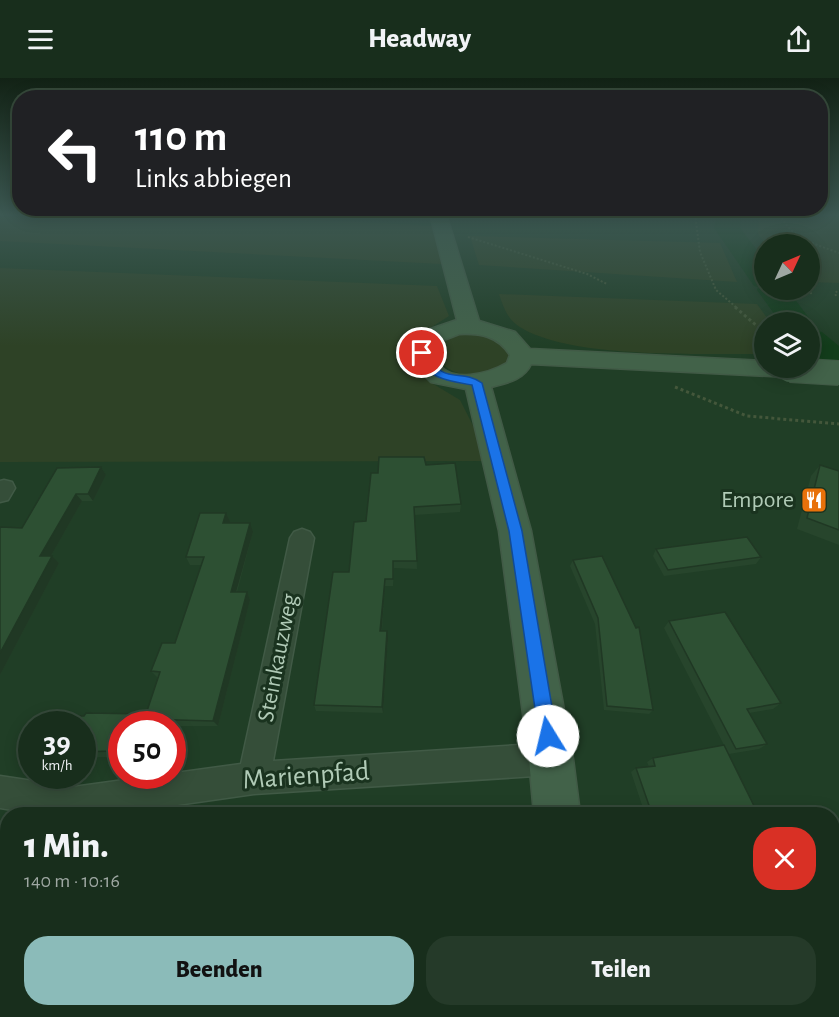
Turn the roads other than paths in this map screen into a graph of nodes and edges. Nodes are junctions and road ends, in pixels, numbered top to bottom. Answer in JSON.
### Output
{"nodes":[{"id":1,"x":449,"y":258,"type":"edge"},
{"id":2,"x":468,"y":316,"type":"junction"},
{"id":3,"x":522,"y":356,"type":"junction"},
{"id":4,"x":839,"y":373,"type":"edge"},
{"id":5,"x":477,"y":383,"type":"junction"},
{"id":6,"x":302,"y":538,"type":"dead end"},
{"id":7,"x":551,"y":759,"type":"junction"},
{"id":8,"x":254,"y":778,"type":"junction"},
{"id":9,"x":0,"y":792,"type":"edge"},
{"id":10,"x":62,"y":807,"type":"edge"},
{"id":11,"x":82,"y":807,"type":"edge"},
{"id":12,"x":556,"y":807,"type":"edge"}],
"edges":[{"from":1,"to":2,"type":"main road"},
{"from":2,"to":3,"type":"main road"},
{"from":2,"to":5,"type":"main road"},
{"from":3,"to":4,"type":"main road","bridge":true},
{"from":3,"to":5,"type":"main road"},
{"from":5,"to":7,"type":"main road"},
{"from":6,"to":8,"type":"street","name":"Steinkauzweg"},
{"from":7,"to":8,"type":"street","name":"Marienpfad"},
{"from":7,"to":12,"type":"main road"},
{"from":8,"to":11,"type":"street","name":"Marienpfad"},
{"from":9,"to":10,"type":"street","name":"Marienpfad"}]}
